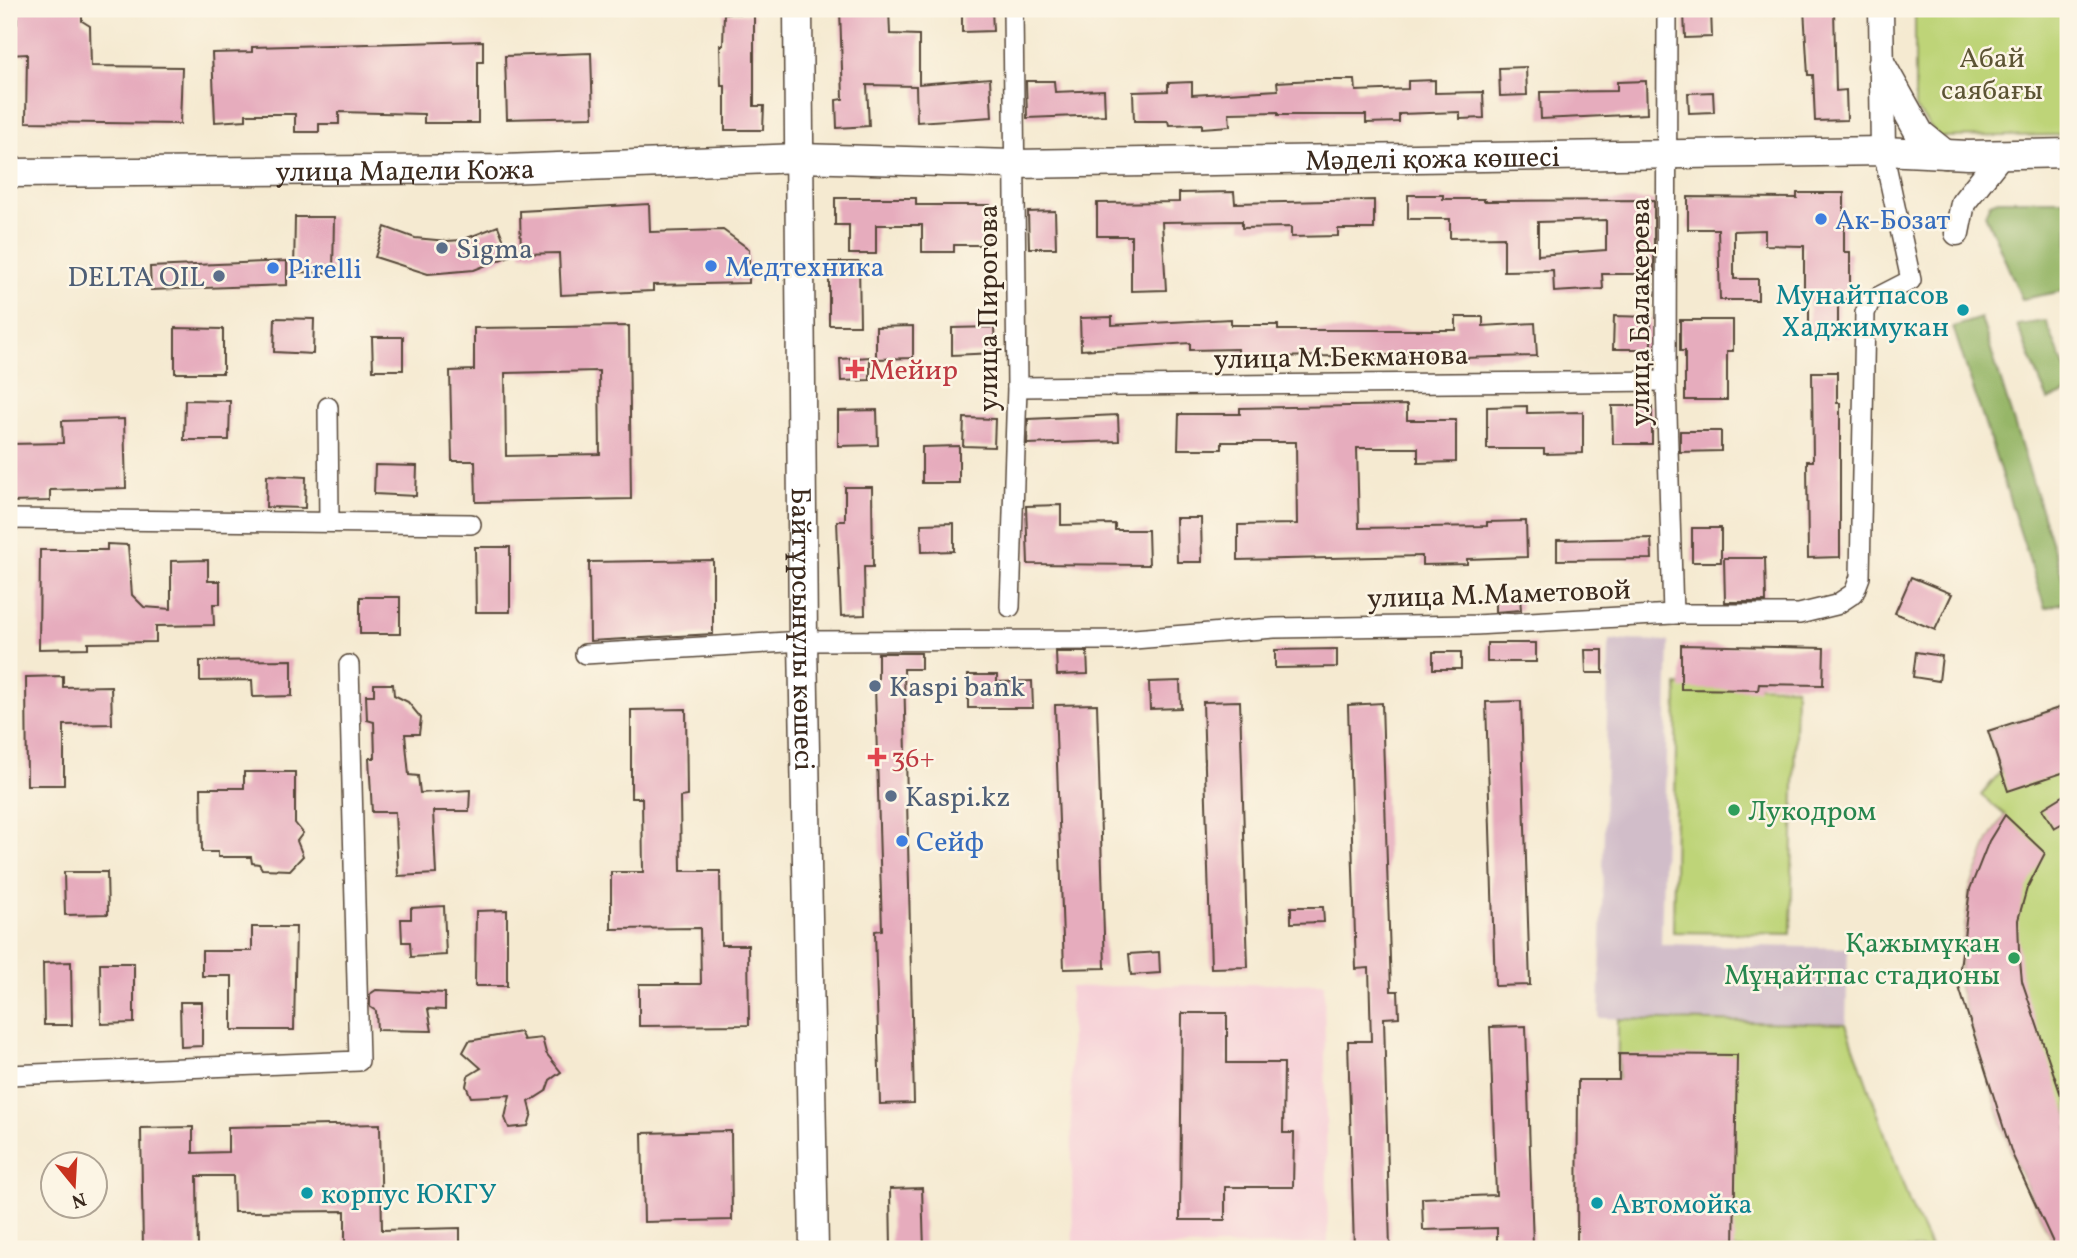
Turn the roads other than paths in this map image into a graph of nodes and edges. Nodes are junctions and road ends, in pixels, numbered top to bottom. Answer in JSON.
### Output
{"nodes":[{"id":1,"x":798,"y":9,"type":"edge"},
{"id":2,"x":1013,"y":9,"type":"edge"},
{"id":3,"x":1667,"y":9,"type":"edge"},
{"id":4,"x":1881,"y":9,"type":"edge"},
{"id":5,"x":1882,"y":66,"type":"junction"},
{"id":6,"x":1883,"y":151,"type":"junction"},
{"id":7,"x":2068,"y":153,"type":"edge"},
{"id":8,"x":1945,"y":154,"type":"junction"},
{"id":9,"x":1667,"y":155,"type":"junction"},
{"id":10,"x":2001,"y":155,"type":"junction"},
{"id":11,"x":799,"y":158,"type":"junction"},
{"id":12,"x":1013,"y":164,"type":"junction"},
{"id":13,"x":9,"y":173,"type":"edge"},
{"id":14,"x":1957,"y":233,"type":"dead end"},
{"id":15,"x":1666,"y":381,"type":"junction"},
{"id":16,"x":1017,"y":387,"type":"junction"},
{"id":17,"x":328,"y":407,"type":"dead end"},
{"id":18,"x":9,"y":519,"type":"edge"},
{"id":19,"x":329,"y":522,"type":"junction"},
{"id":20,"x":471,"y":524,"type":"dead end"},
{"id":21,"x":1010,"y":607,"type":"dead end"},
{"id":22,"x":1673,"y":614,"type":"junction"},
{"id":23,"x":803,"y":641,"type":"junction"},
{"id":24,"x":584,"y":654,"type":"dead end"},
{"id":25,"x":349,"y":665,"type":"dead end"},
{"id":26,"x":9,"y":1075,"type":"edge"},
{"id":27,"x":814,"y":1249,"type":"edge"}],
"edges":[{"from":1,"to":11,"type":"main road","name":"Байтұрсынұлы көшесі"},
{"from":2,"to":12,"type":"street","name":"улица Пирогова"},
{"from":3,"to":9,"type":"street","name":"улица Балакерева"},
{"from":4,"to":5,"type":"street"},
{"from":5,"to":6,"type":"street"},
{"from":5,"to":8,"type":"main road"},
{"from":6,"to":8,"type":"main road","name":"Мәделі қожа көшесі"},
{"from":6,"to":9,"type":"main road","name":"Мәделі қожа көшесі"},
{"from":6,"to":22,"type":"street","name":"улица М.Маметовой"},
{"from":7,"to":10,"type":"main road","name":"Мәделі қожа көшесі"},
{"from":8,"to":10,"type":"main road","name":"Мәделі қожа көшесі"},
{"from":9,"to":12,"type":"main road","name":"Мәделі қожа көшесі"},
{"from":9,"to":15,"type":"street","name":"улица Балакерева"},
{"from":10,"to":14,"type":"street"},
{"from":11,"to":12,"type":"main road","name":"Мәделі қожа көшесі"},
{"from":11,"to":13,"type":"main road","name":"улица Мадели Кожа"},
{"from":11,"to":23,"type":"main road","name":"Байтұрсынұлы көшесі"},
{"from":12,"to":16,"type":"street","name":"улица Пирогова"},
{"from":15,"to":16,"type":"street","name":"улица М.Бекманова"},
{"from":15,"to":22,"type":"street","name":"улица Балакерева"},
{"from":16,"to":21,"type":"street","name":"улица Пирогова"},
{"from":17,"to":19,"type":"street"},
{"from":18,"to":19,"type":"street"},
{"from":19,"to":20,"type":"street"},
{"from":22,"to":23,"type":"street","name":"улица М.Маметовой"},
{"from":23,"to":24,"type":"street","name":"улица М.Маметовой"},
{"from":23,"to":27,"type":"main road","name":"Байтұрсынұлы көшесі"},
{"from":25,"to":26,"type":"street"}]}
